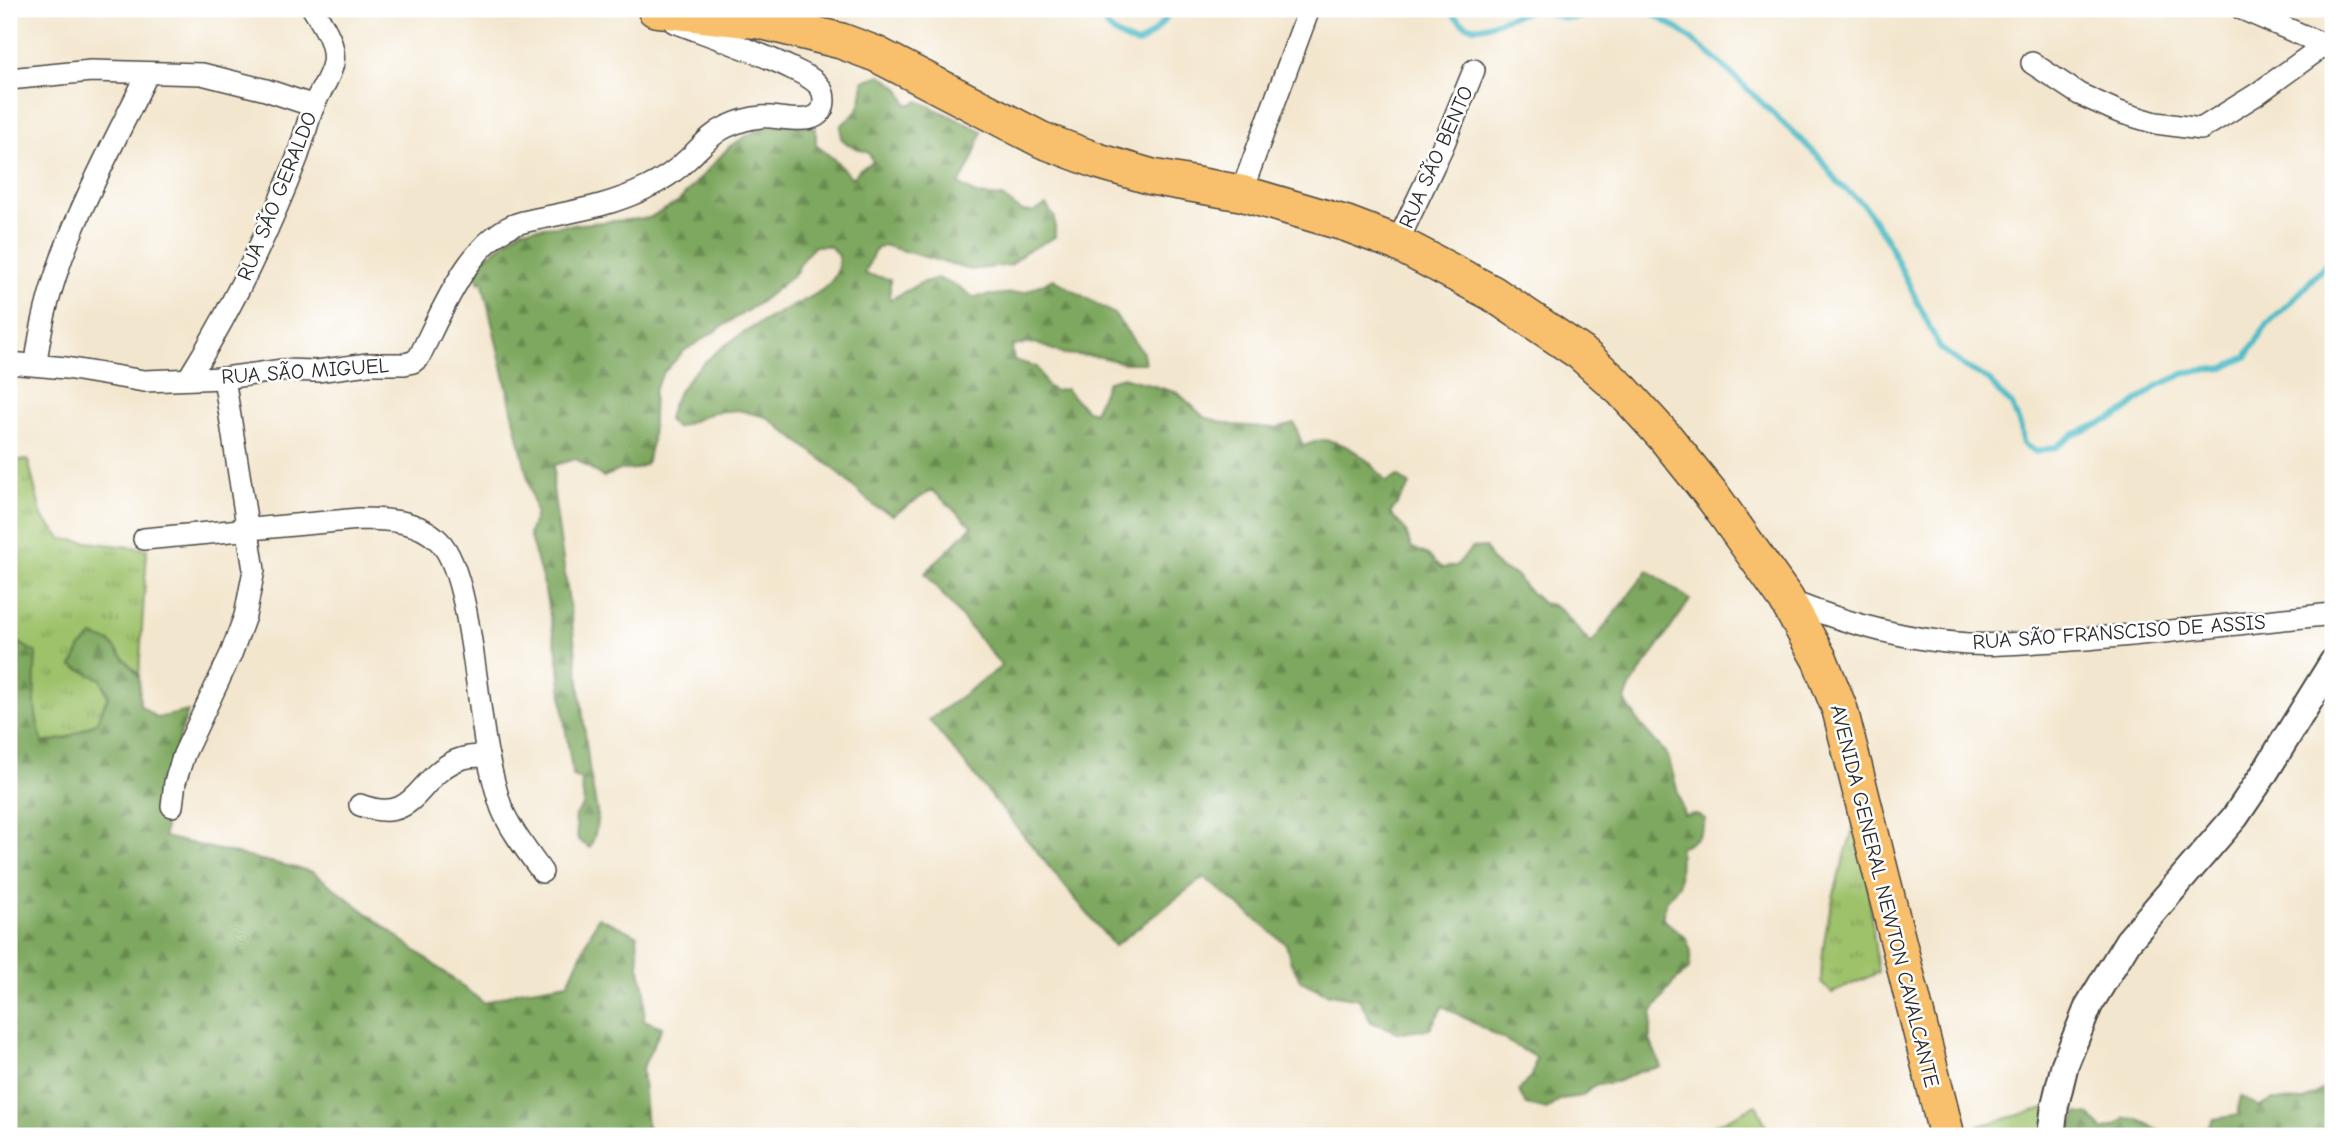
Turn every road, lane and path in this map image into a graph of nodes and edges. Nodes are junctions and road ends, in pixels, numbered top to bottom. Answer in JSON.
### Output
{"nodes":[{"id":1,"x":313,"y":9,"type":"edge"},
{"id":2,"x":642,"y":9,"type":"edge"},
{"id":3,"x":655,"y":9,"type":"edge"},
{"id":4,"x":1309,"y":9,"type":"edge"},
{"id":5,"x":2242,"y":9,"type":"edge"},
{"id":6,"x":756,"y":15,"type":"edge"},
{"id":7,"x":2329,"y":42,"type":"edge"},
{"id":8,"x":2032,"y":63,"type":"dead end"},
{"id":9,"x":1474,"y":70,"type":"dead end"},
{"id":10,"x":148,"y":73,"type":"junction"},
{"id":11,"x":9,"y":79,"type":"edge"},
{"id":12,"x":314,"y":106,"type":"junction"},
{"id":13,"x":1241,"y":193,"type":"junction"},
{"id":14,"x":1397,"y":243,"type":"junction"},
{"id":15,"x":9,"y":363,"type":"edge"},
{"id":16,"x":36,"y":365,"type":"junction"},
{"id":17,"x":224,"y":378,"type":"junction"},
{"id":18,"x":188,"y":379,"type":"junction"},
{"id":19,"x":248,"y":528,"type":"junction"},
{"id":20,"x":144,"y":539,"type":"dead end"},
{"id":21,"x":1786,"y":600,"type":"junction"},
{"id":22,"x":2333,"y":614,"type":"edge"},
{"id":23,"x":2333,"y":664,"type":"edge"},
{"id":24,"x":488,"y":756,"type":"junction"},
{"id":25,"x":360,"y":805,"type":"dead end"},
{"id":26,"x":172,"y":806,"type":"dead end"},
{"id":27,"x":542,"y":872,"type":"dead end"},
{"id":28,"x":2055,"y":1105,"type":"junction"},
{"id":29,"x":1947,"y":1136,"type":"edge"},
{"id":30,"x":2040,"y":1136,"type":"edge"},
{"id":31,"x":2051,"y":1136,"type":"edge"}],
"edges":[{"from":1,"to":12,"type":"street","name":"RUA SÃO GERALDO"},
{"from":2,"to":17,"type":"street","name":"RUA SÃO MIGUEL"},
{"from":3,"to":6,"type":"main road","name":"AVENIDA GENERAL NEWTON CAVALCANTE"},
{"from":4,"to":13,"type":"street"},
{"from":5,"to":7,"type":"street"},
{"from":6,"to":13,"type":"main road","name":"AVENIDA GENERAL NEWTON CAVALCANTE"},
{"from":7,"to":8,"type":"street"},
{"from":9,"to":14,"type":"street","name":"RUA SÃO BENTO"},
{"from":10,"to":11,"type":"street"},
{"from":10,"to":12,"type":"street"},
{"from":10,"to":16,"type":"street"},
{"from":12,"to":18,"type":"street","name":"RUA SÃO GERALDO"},
{"from":13,"to":14,"type":"main road","name":"AVENIDA GENERAL NEWTON CAVALCANTE"},
{"from":14,"to":21,"type":"main road","name":"AVENIDA GENERAL NEWTON CAVALCANTE"},
{"from":15,"to":16,"type":"street","name":"RUA SÃO MIGUEL"},
{"from":16,"to":18,"type":"street","name":"RUA SÃO MIGUEL"},
{"from":17,"to":18,"type":"street","name":"RUA SÃO MIGUEL"},
{"from":17,"to":19,"type":"street"},
{"from":19,"to":20,"type":"street"},
{"from":19,"to":24,"type":"street"},
{"from":19,"to":26,"type":"street"},
{"from":21,"to":22,"type":"street","name":"RUA SÃO FRANSCISO DE ASSIS"},
{"from":21,"to":29,"type":"main road","name":"AVENIDA GENERAL NEWTON CAVALCANTE"},
{"from":23,"to":28,"type":"street"},
{"from":24,"to":25,"type":"street"},
{"from":24,"to":27,"type":"street"},
{"from":28,"to":30,"type":"street"},
{"from":28,"to":31,"type":"street"}]}
